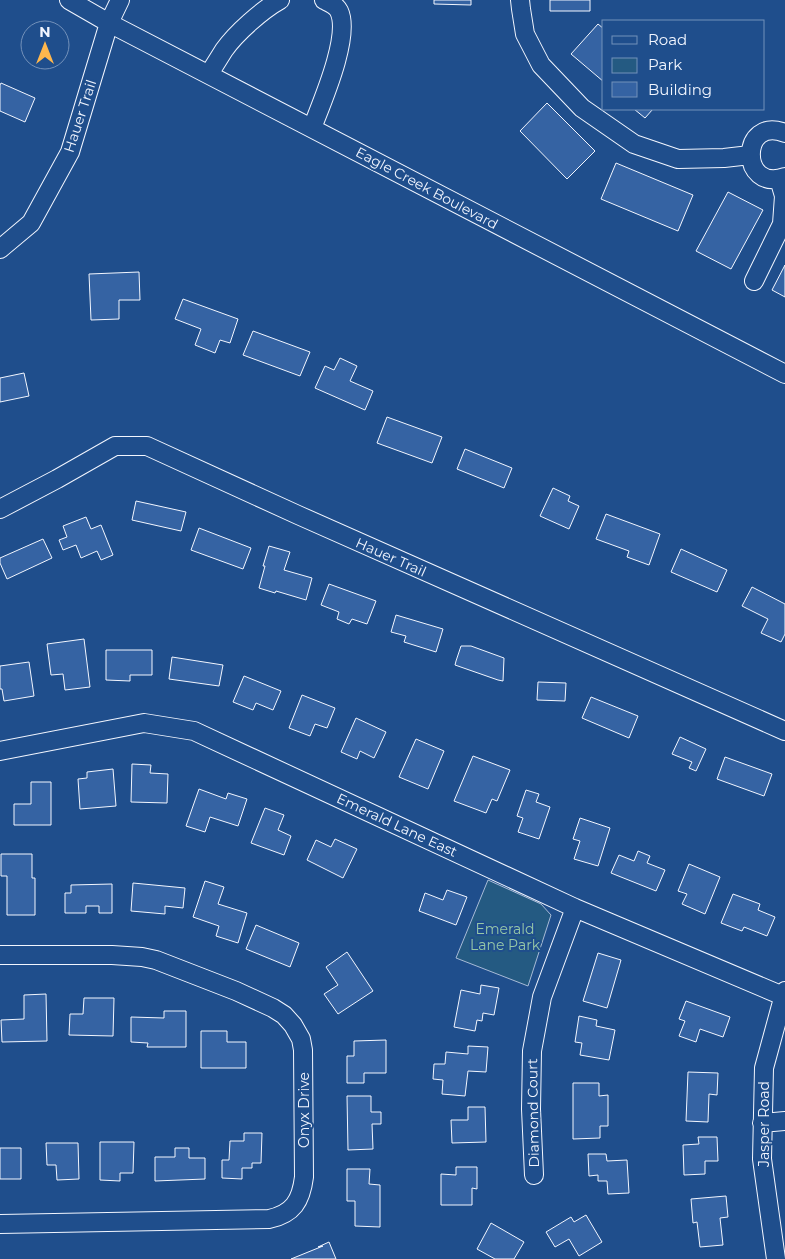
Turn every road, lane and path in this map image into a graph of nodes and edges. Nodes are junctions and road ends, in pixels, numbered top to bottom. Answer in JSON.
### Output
{"nodes":[{"id":1,"x":69,"y":0,"type":"edge"},
{"id":2,"x":120,"y":0,"type":"edge"},
{"id":3,"x":280,"y":0,"type":"edge"},
{"id":4,"x":324,"y":0,"type":"edge"},
{"id":5,"x":520,"y":0,"type":"edge"},
{"id":6,"x":109,"y":23,"type":"junction"},
{"id":7,"x":209,"y":74,"type":"junction"},
{"id":8,"x":312,"y":128,"type":"junction"},
{"id":9,"x":785,"y":133,"type":"edge"},
{"id":10,"x":750,"y":155,"type":"junction"},
{"id":11,"x":782,"y":178,"type":"edge"},
{"id":12,"x":0,"y":249,"type":"edge"},
{"id":13,"x":754,"y":281,"type":"dead end"},
{"id":14,"x":785,"y":374,"type":"edge"},
{"id":15,"x":0,"y":509,"type":"edge"},
{"id":16,"x":785,"y":731,"type":"edge"},
{"id":17,"x":0,"y":751,"type":"edge"},
{"id":18,"x":575,"y":908,"type":"junction"},
{"id":19,"x":0,"y":955,"type":"edge"},
{"id":20,"x":784,"y":993,"type":"edge"},
{"id":21,"x":785,"y":1121,"type":"edge"},
{"id":22,"x":762,"y":1123,"type":"junction"},
{"id":23,"x":534,"y":1175,"type":"dead end"},
{"id":24,"x":0,"y":1224,"type":"edge"},
{"id":25,"x":776,"y":1259,"type":"edge"}],
"edges":[{"from":1,"to":6,"type":"street","name":"Eagle Creek Boulevard"},
{"from":2,"to":6,"type":"street","name":"Hauer Trail"},
{"from":3,"to":7,"type":"street"},
{"from":4,"to":8,"type":"street"},
{"from":5,"to":10,"type":"street"},
{"from":6,"to":7,"type":"street","name":"Eagle Creek Boulevard"},
{"from":6,"to":12,"type":"street","name":"Hauer Trail"},
{"from":7,"to":8,"type":"street","name":"Eagle Creek Boulevard"},
{"from":8,"to":14,"type":"street","name":"Eagle Creek Boulevard"},
{"from":9,"to":10,"type":"street"},
{"from":10,"to":11,"type":"street"},
{"from":11,"to":13,"type":"street"},
{"from":15,"to":16,"type":"street","name":"Hauer Trail"},
{"from":17,"to":18,"type":"street","name":"Emerald Lane East"},
{"from":18,"to":20,"type":"street","name":"Emerald Lane East"},
{"from":18,"to":23,"type":"street","name":"Diamond Court"},
{"from":19,"to":24,"type":"street","name":"Onyx Drive"},
{"from":20,"to":22,"type":"street","name":"Jasper Road"},
{"from":21,"to":22,"type":"street"},
{"from":22,"to":25,"type":"street","name":"Jasper Road"}]}
